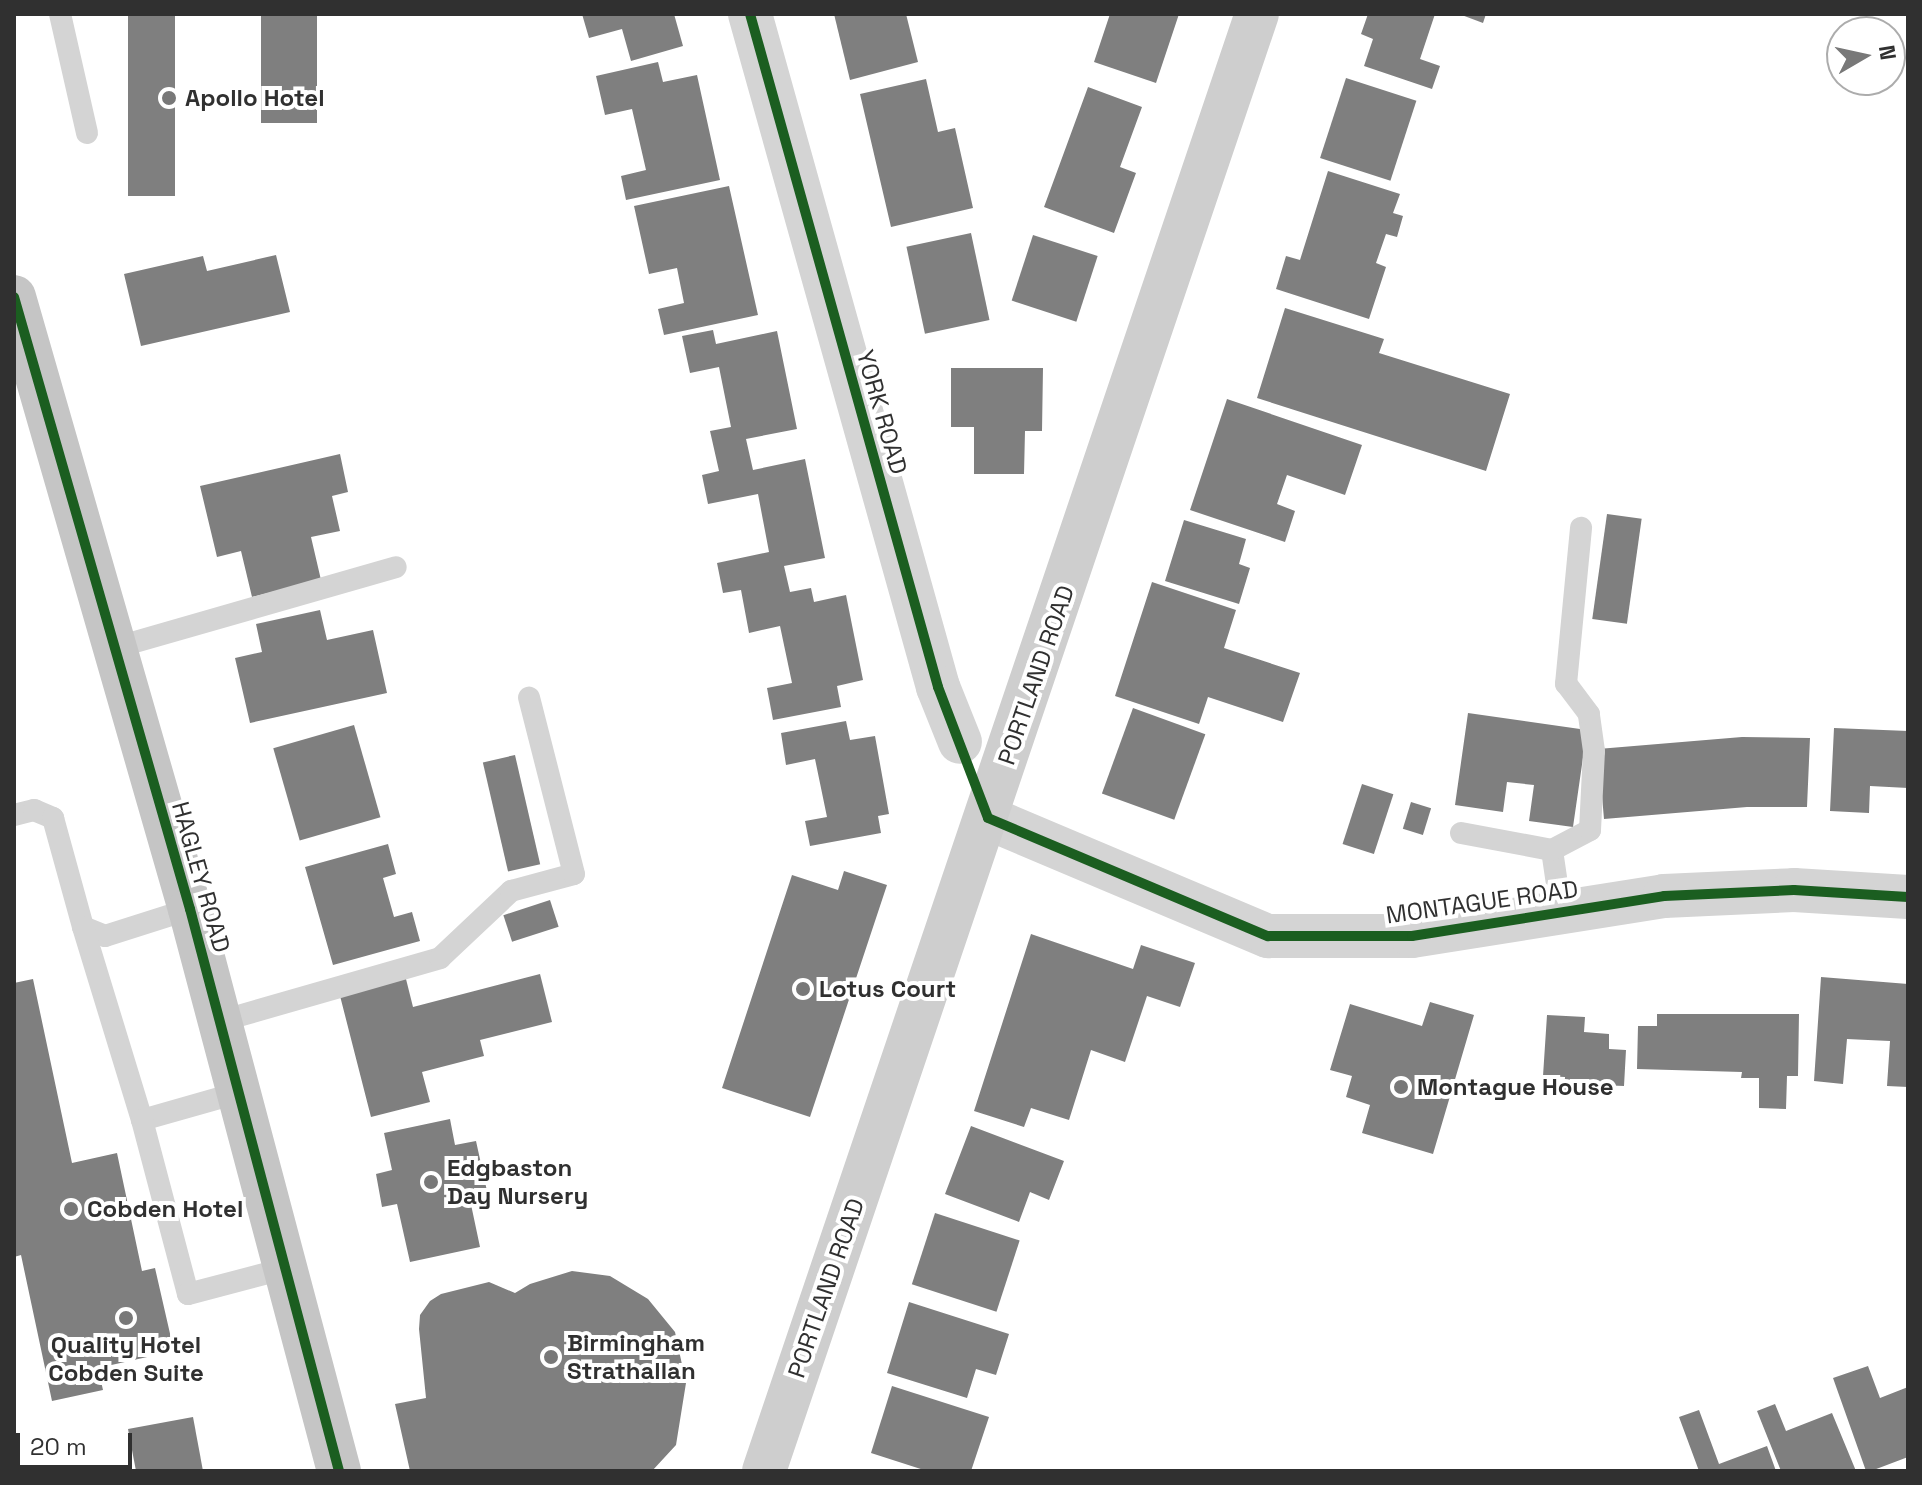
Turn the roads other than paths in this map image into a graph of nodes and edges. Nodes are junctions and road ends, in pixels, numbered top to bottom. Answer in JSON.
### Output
{"nodes":[{"id":1,"x":60,"y":14,"type":"edge"},
{"id":2,"x":750,"y":14,"type":"edge"},
{"id":3,"x":1257,"y":14,"type":"edge"},
{"id":4,"x":87,"y":133,"type":"dead end"},
{"id":5,"x":14,"y":297,"type":"edge"},
{"id":6,"x":1581,"y":528,"type":"dead end"},
{"id":7,"x":396,"y":567,"type":"dead end"},
{"id":8,"x":114,"y":648,"type":"junction"},
{"id":9,"x":529,"y":698,"type":"dead end"},
{"id":10,"x":960,"y":742,"type":"dead end"},
{"id":11,"x":14,"y":815,"type":"edge"},
{"id":12,"x":988,"y":818,"type":"junction"},
{"id":13,"x":1461,"y":833,"type":"dead end"},
{"id":14,"x":1552,"y":850,"type":"junction"},
{"id":15,"x":1908,"y":897,"type":"edge"},
{"id":16,"x":190,"y":909,"type":"junction"},
{"id":17,"x":1561,"y":912,"type":"junction"},
{"id":18,"x":83,"y":927,"type":"junction"},
{"id":19,"x":221,"y":1021,"type":"junction"},
{"id":20,"x":240,"y":1092,"type":"junction"},
{"id":21,"x":142,"y":1120,"type":"junction"},
{"id":22,"x":287,"y":1268,"type":"junction"},
{"id":23,"x":339,"y":1471,"type":"edge"},
{"id":24,"x":764,"y":1471,"type":"edge"}],
"edges":[{"from":1,"to":4,"type":"lane"},
{"from":2,"to":10,"type":"street","name":"YORK ROAD"},
{"from":3,"to":12,"type":"main road","name":"PORTLAND ROAD"},
{"from":5,"to":8,"type":"highway","name":"HAGLEY ROAD"},
{"from":6,"to":14,"type":"lane"},
{"from":7,"to":8,"type":"lane"},
{"from":8,"to":16,"type":"highway","name":"HAGLEY ROAD"},
{"from":9,"to":19,"type":"lane"},
{"from":11,"to":18,"type":"lane"},
{"from":12,"to":17,"type":"street","name":"MONTAGUE ROAD"},
{"from":12,"to":24,"type":"main road","name":"PORTLAND ROAD"},
{"from":13,"to":14,"type":"lane"},
{"from":14,"to":17,"type":"lane"},
{"from":15,"to":17,"type":"street","name":"MONTAGUE ROAD"},
{"from":16,"to":18,"type":"lane"},
{"from":16,"to":19,"type":"highway","name":"HAGLEY ROAD"},
{"from":18,"to":21,"type":"lane"},
{"from":19,"to":20,"type":"highway","name":"HAGLEY ROAD"},
{"from":20,"to":21,"type":"lane"},
{"from":20,"to":22,"type":"highway","name":"HAGLEY ROAD"},
{"from":21,"to":22,"type":"lane"},
{"from":22,"to":23,"type":"highway","name":"HAGLEY ROAD"}]}
